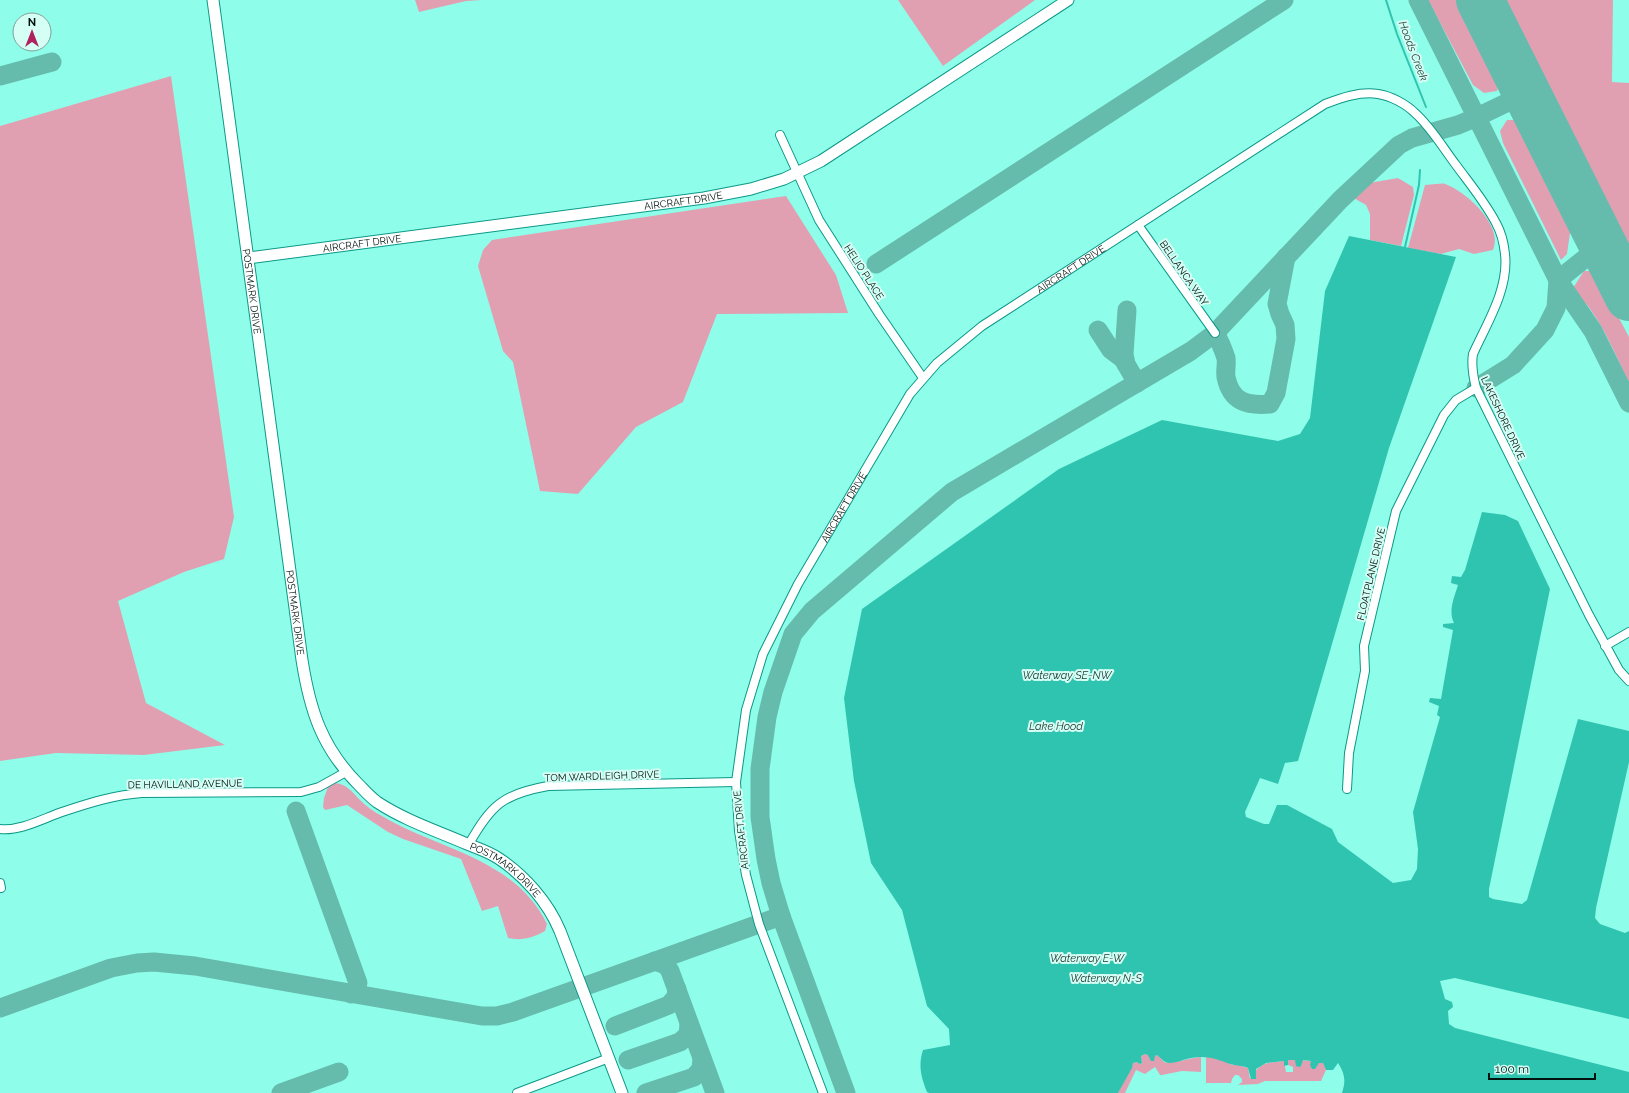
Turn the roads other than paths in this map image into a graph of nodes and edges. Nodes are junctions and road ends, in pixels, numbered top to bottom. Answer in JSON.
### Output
{"nodes":[{"id":1,"x":213,"y":0,"type":"edge"},
{"id":2,"x":1068,"y":0,"type":"edge"},
{"id":3,"x":1313,"y":112,"type":"joint"},
{"id":4,"x":780,"y":135,"type":"dead end"},
{"id":5,"x":798,"y":173,"type":"junction"},
{"id":6,"x":1138,"y":225,"type":"junction"},
{"id":7,"x":248,"y":258,"type":"junction"},
{"id":8,"x":1215,"y":333,"type":"dead end"},
{"id":9,"x":923,"y":378,"type":"junction"},
{"id":10,"x":1476,"y":388,"type":"junction"},
{"id":11,"x":1629,"y":632,"type":"edge"},
{"id":12,"x":1605,"y":646,"type":"junction"},
{"id":13,"x":1629,"y":681,"type":"edge"},
{"id":14,"x":346,"y":772,"type":"junction"},
{"id":15,"x":736,"y":782,"type":"junction"},
{"id":16,"x":1347,"y":789,"type":"dead end"},
{"id":17,"x":0,"y":829,"type":"edge"},
{"id":18,"x":469,"y":844,"type":"junction"},
{"id":19,"x":609,"y":1058,"type":"junction"},
{"id":20,"x":516,"y":1093,"type":"edge"},
{"id":21,"x":622,"y":1093,"type":"edge"},
{"id":22,"x":823,"y":1093,"type":"edge"}],
"edges":[{"from":1,"to":7,"type":"street","name":"POSTMARK DRIVE"},
{"from":2,"to":5,"type":"street","name":"AIRCRAFT DRIVE"},
{"from":3,"to":6,"type":"street","name":"AIRCRAFT DRIVE"},
{"from":3,"to":10,"type":"street","name":"LAKESHORE DRIVE"},
{"from":4,"to":5,"type":"street","name":"HELIO PLACE"},
{"from":5,"to":7,"type":"street","name":"AIRCRAFT DRIVE"},
{"from":5,"to":9,"type":"street","name":"HELIO PLACE"},
{"from":6,"to":8,"type":"street","name":"BELLANCA WAY"},
{"from":6,"to":9,"type":"street","name":"AIRCRAFT DRIVE"},
{"from":7,"to":14,"type":"street","name":"POSTMARK DRIVE"},
{"from":9,"to":15,"type":"street","name":"AIRCRAFT DRIVE"},
{"from":10,"to":12,"type":"street","name":"LAKESHORE DRIVE"},
{"from":10,"to":16,"type":"street","name":"FLOATPLANE DRIVE"},
{"from":11,"to":12,"type":"street"},
{"from":12,"to":13,"type":"street","name":"LAKESHORE DRIVE"},
{"from":14,"to":17,"type":"street","name":"DE HAVILLAND AVENUE"},
{"from":14,"to":18,"type":"street","name":"POSTMARK DRIVE"},
{"from":15,"to":18,"type":"street","name":"TOM WARDLEIGH DRIVE"},
{"from":15,"to":22,"type":"street","name":"AIRCRAFT DRIVE"},
{"from":18,"to":19,"type":"street","name":"POSTMARK DRIVE"},
{"from":19,"to":20,"type":"street"},
{"from":19,"to":21,"type":"street","name":"POSTMARK DRIVE"}]}
